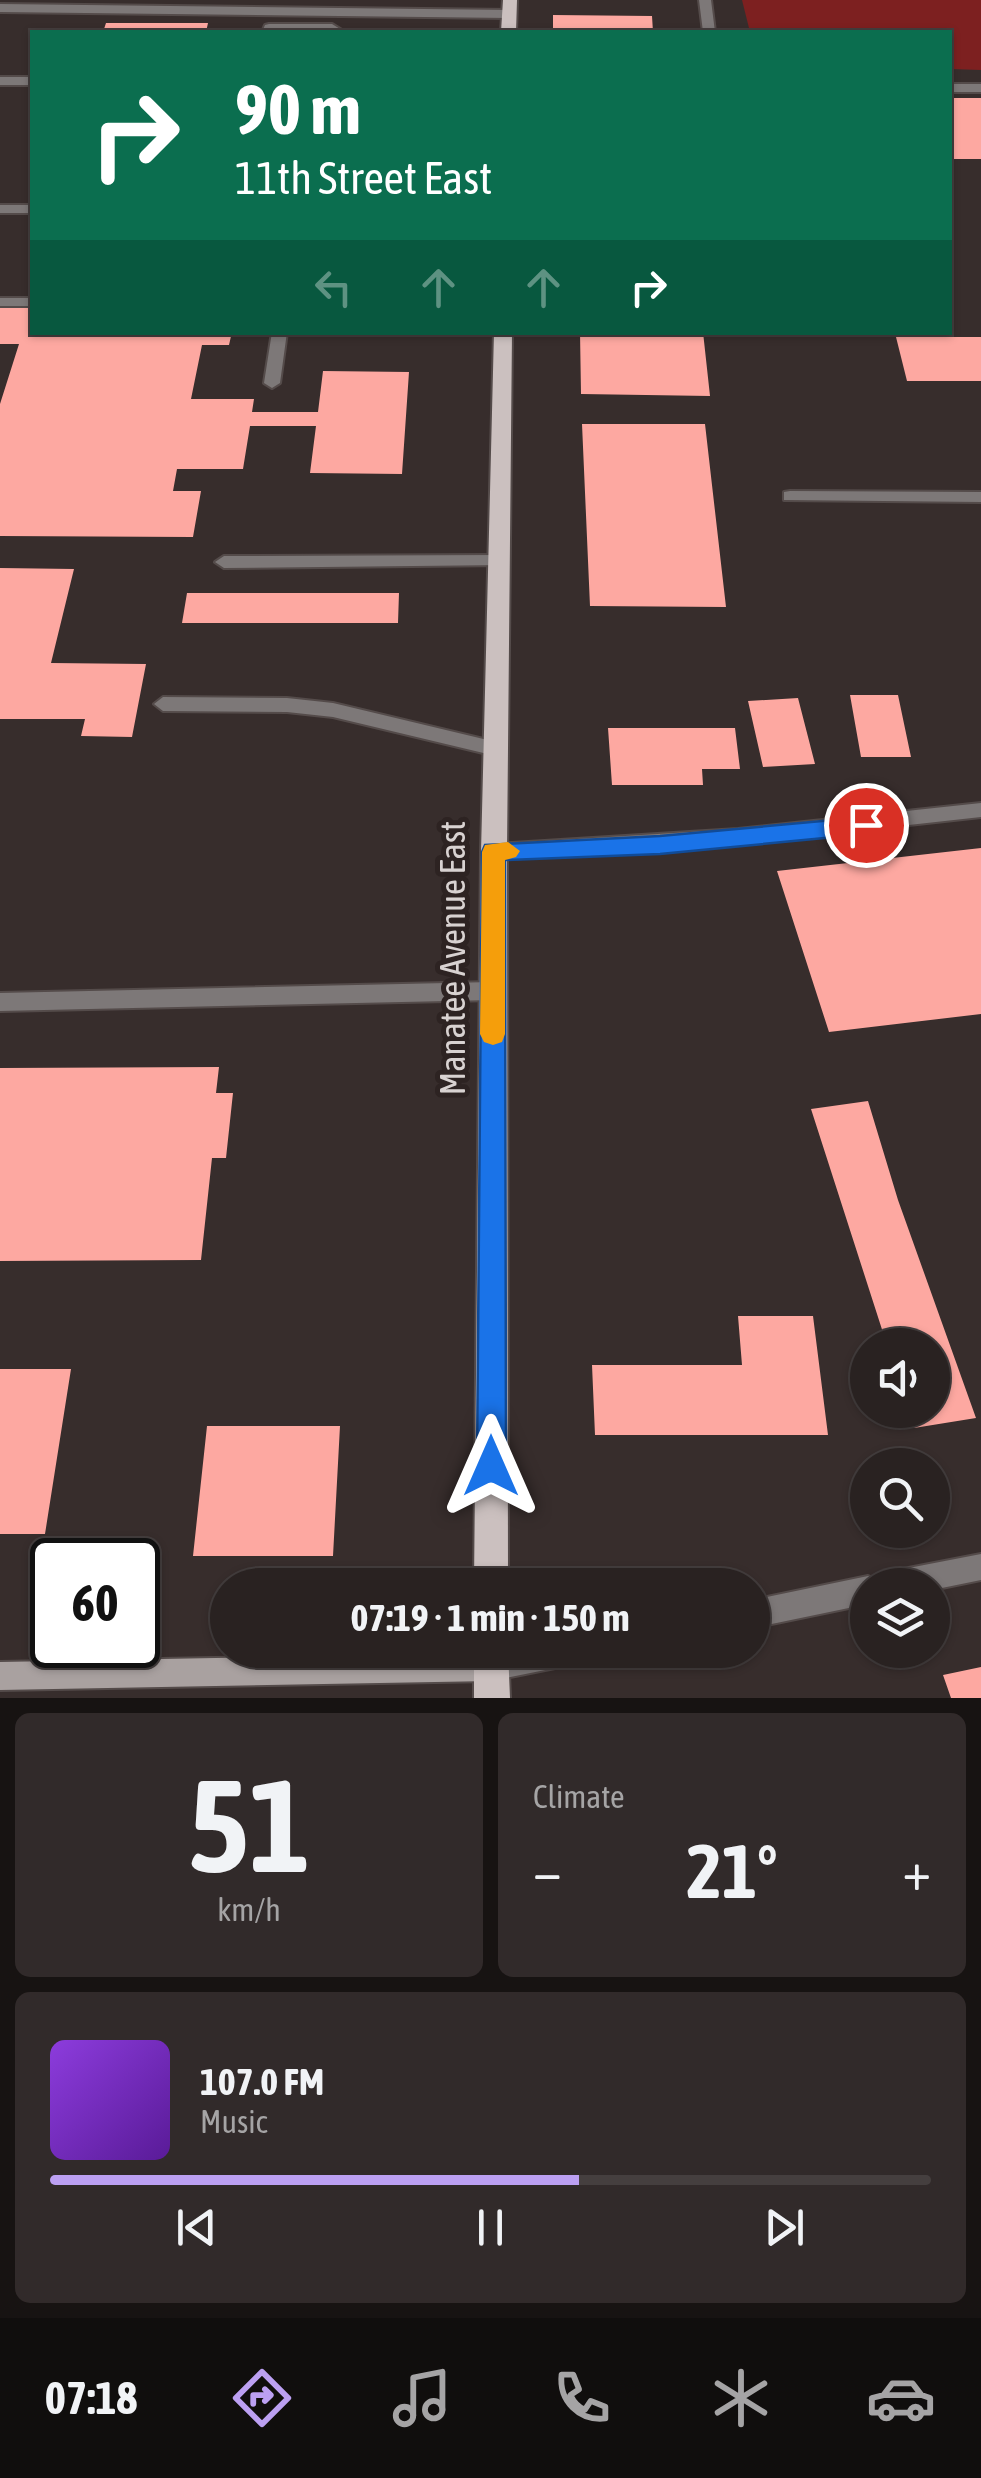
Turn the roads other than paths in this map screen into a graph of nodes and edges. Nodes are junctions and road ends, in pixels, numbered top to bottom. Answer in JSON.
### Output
{"nodes":[{"id":1,"x":704,"y":0,"type":"edge"},
{"id":2,"x":64,"y":4,"type":"edge"},
{"id":3,"x":206,"y":4,"type":"edge"},
{"id":4,"x":258,"y":4,"type":"edge"},
{"id":5,"x":510,"y":7,"type":"edge"},
{"id":6,"x":0,"y":8,"type":"edge"},
{"id":7,"x":335,"y":12,"type":"junction"},
{"id":8,"x":268,"y":30,"type":"edge"},
{"id":9,"x":335,"y":30,"type":"edge"},
{"id":10,"x":709,"y":30,"type":"edge"},
{"id":11,"x":0,"y":81,"type":"edge"},
{"id":12,"x":30,"y":81,"type":"edge"},
{"id":13,"x":952,"y":88,"type":"edge"},
{"id":14,"x":981,"y":88,"type":"edge"},
{"id":15,"x":0,"y":209,"type":"edge"},
{"id":16,"x":30,"y":209,"type":"edge"},
{"id":17,"x":0,"y":302,"type":"edge"},
{"id":18,"x":30,"y":302,"type":"edge"},
{"id":19,"x":280,"y":335,"type":"edge"},
{"id":20,"x":503,"y":335,"type":"edge"},
{"id":21,"x":272,"y":383,"type":"dead end"},
{"id":22,"x":790,"y":496,"type":"dead end"},
{"id":23,"x":981,"y":497,"type":"edge"},
{"id":24,"x":224,"y":562,"type":"dead end"},
{"id":25,"x":499,"y":562,"type":"junction"},
{"id":26,"x":163,"y":704,"type":"dead end"},
{"id":27,"x":496,"y":748,"type":"junction"},
{"id":28,"x":981,"y":810,"type":"edge"},
{"id":29,"x":494,"y":852,"type":"junction"},
{"id":30,"x":493,"y":991,"type":"junction"},
{"id":31,"x":0,"y":1002,"type":"edge"},
{"id":32,"x":981,"y":1567,"type":"edge"},
{"id":33,"x":491,"y":1568,"type":"edge"},
{"id":34,"x":950,"y":1573,"type":"edge"},
{"id":35,"x":850,"y":1594,"type":"edge"},
{"id":36,"x":770,"y":1610,"type":"edge"},
{"id":37,"x":491,"y":1672,"type":"edge"},
{"id":38,"x":0,"y":1676,"type":"edge"}],
"edges":[{"from":1,"to":10,"type":"street"},
{"from":2,"to":3,"type":"street"},
{"from":2,"to":6,"type":"street"},
{"from":3,"to":4,"type":"street"},
{"from":4,"to":7,"type":"street"},
{"from":5,"to":7,"type":"street"},
{"from":7,"to":9,"type":"street"},
{"from":8,"to":9,"type":"street"},
{"from":11,"to":12,"type":"street"},
{"from":13,"to":14,"type":"street"},
{"from":15,"to":16,"type":"street"},
{"from":17,"to":18,"type":"street"},
{"from":19,"to":21,"type":"street"},
{"from":20,"to":25,"type":"main road","name":"Manatee Avenue East"},
{"from":22,"to":23,"type":"street"},
{"from":24,"to":25,"type":"street"},
{"from":25,"to":27,"type":"main road","name":"Manatee Avenue East"},
{"from":26,"to":27,"type":"street"},
{"from":27,"to":29,"type":"main road","name":"Manatee Avenue East"},
{"from":28,"to":29,"type":"street"},
{"from":29,"to":30,"type":"main road","name":"Manatee Avenue East"},
{"from":30,"to":31,"type":"street"},
{"from":30,"to":33,"type":"main road","name":"Manatee Avenue East"},
{"from":32,"to":34,"type":"street"},
{"from":35,"to":36,"type":"street"},
{"from":37,"to":38,"type":"street"}]}
